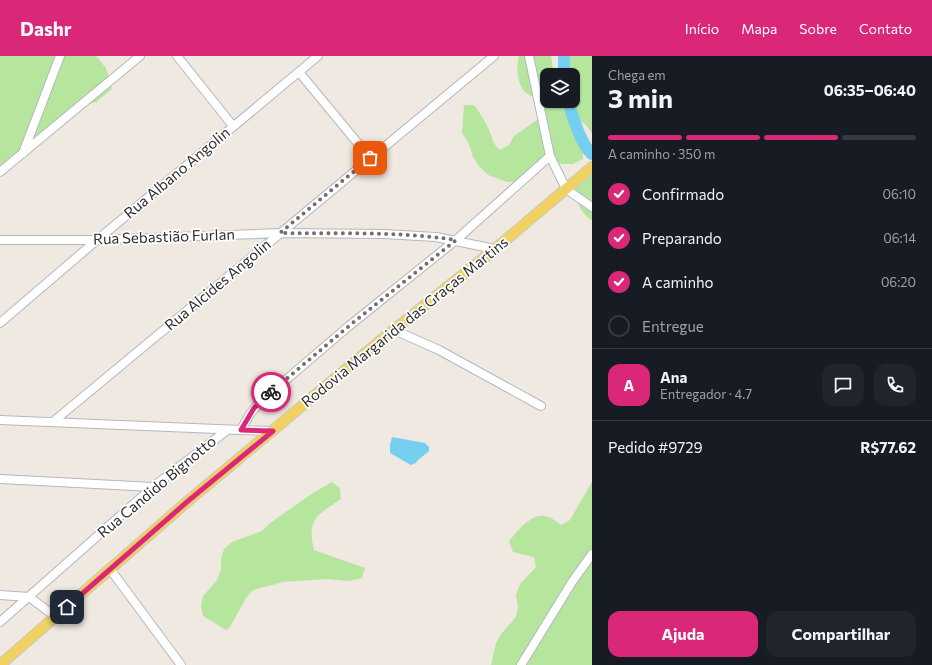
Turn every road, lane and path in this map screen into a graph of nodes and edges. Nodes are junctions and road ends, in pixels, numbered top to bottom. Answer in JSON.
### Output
{"nodes":[{"id":1,"x":60,"y":56,"type":"edge"},
{"id":2,"x":140,"y":56,"type":"edge"},
{"id":3,"x":177,"y":56,"type":"edge"},
{"id":4,"x":318,"y":56,"type":"edge"},
{"id":5,"x":494,"y":56,"type":"edge"},
{"id":6,"x":529,"y":56,"type":"edge"},
{"id":7,"x":299,"y":72,"type":"junction"},
{"id":8,"x":233,"y":126,"type":"junction"},
{"id":9,"x":23,"y":153,"type":"junction"},
{"id":10,"x":550,"y":156,"type":"junction"},
{"id":11,"x":370,"y":158,"type":"junction"},
{"id":12,"x":592,"y":167,"type":"edge"},
{"id":13,"x":0,"y":172,"type":"edge"},
{"id":14,"x":566,"y":188,"type":"junction"},
{"id":15,"x":592,"y":207,"type":"edge"},
{"id":16,"x":280,"y":233,"type":"junction"},
{"id":17,"x":0,"y":240,"type":"edge"},
{"id":18,"x":97,"y":240,"type":"junction"},
{"id":19,"x":456,"y":240,"type":"junction"},
{"id":20,"x":494,"y":249,"type":"junction"},
{"id":21,"x":0,"y":322,"type":"edge"},
{"id":22,"x":394,"y":330,"type":"junction"},
{"id":23,"x":540,"y":406,"type":"dead end"},
{"id":24,"x":0,"y":420,"type":"edge"},
{"id":25,"x":54,"y":421,"type":"junction"},
{"id":26,"x":226,"y":430,"type":"junction"},
{"id":27,"x":241,"y":430,"type":"junction"},
{"id":28,"x":273,"y":431,"type":"junction"},
{"id":29,"x":0,"y":479,"type":"edge"},
{"id":30,"x":153,"y":487,"type":"junction"},
{"id":31,"x":592,"y":554,"type":"edge"},
{"id":32,"x":110,"y":569,"type":"junction"},
{"id":33,"x":0,"y":595,"type":"edge"},
{"id":34,"x":29,"y":597,"type":"junction"},
{"id":35,"x":56,"y":617,"type":"junction"},
{"id":36,"x":0,"y":622,"type":"edge"},
{"id":37,"x":0,"y":665,"type":"edge"},
{"id":38,"x":181,"y":665,"type":"edge"},
{"id":39,"x":521,"y":665,"type":"edge"}],
"edges":[{"from":1,"to":9,"type":"street"},
{"from":2,"to":9,"type":"street"},
{"from":3,"to":8,"type":"street"},
{"from":4,"to":7,"type":"street","name":"Rua Albano Angolin"},
{"from":5,"to":11,"type":"street","name":"Rua Alcides Angolin"},
{"from":6,"to":10,"type":"street"},
{"from":7,"to":8,"type":"street","name":"Rua Albano Angolin"},
{"from":7,"to":11,"type":"street"},
{"from":8,"to":18,"type":"street","name":"Rua Albano Angolin"},
{"from":9,"to":13,"type":"street"},
{"from":10,"to":14,"type":"street"},
{"from":10,"to":19,"type":"street"},
{"from":11,"to":16,"type":"street","name":"Rua Alcides Angolin"},
{"from":12,"to":14,"type":"main road","name":"Rodovia Margarida das Graças Martins"},
{"from":14,"to":15,"type":"street"},
{"from":14,"to":20,"type":"main road","name":"Rodovia Margarida das Graças Martins"},
{"from":16,"to":18,"type":"street","name":"Rua Sebastião Furlan"},
{"from":16,"to":19,"type":"street","name":"Rua Sebastião Furlan"},
{"from":16,"to":25,"type":"street","name":"Rua Alcides Angolin"},
{"from":17,"to":18,"type":"street","name":"Rua Sebastião Furlan"},
{"from":18,"to":21,"type":"street","name":"Rua Albano Angolin"},
{"from":19,"to":20,"type":"street","name":"Rua Sebastião Furlan"},
{"from":19,"to":27,"type":"street"},
{"from":20,"to":22,"type":"main road","name":"Rodovia Margarida das Graças Martins"},
{"from":22,"to":23,"type":"street"},
{"from":22,"to":28,"type":"main road","name":"Rodovia Margarida das Graças Martins"},
{"from":24,"to":25,"type":"street"},
{"from":25,"to":26,"type":"street"},
{"from":26,"to":27,"type":"street","name":"Rua Candido Bignotto"},
{"from":26,"to":30,"type":"street","name":"Rua Candido Bignotto"},
{"from":27,"to":28,"type":"street","name":"Rua Candido Bignotto"},
{"from":28,"to":32,"type":"main road","name":"Rodovia Margarida das Graças Martins"},
{"from":29,"to":30,"type":"street"},
{"from":30,"to":34,"type":"street","name":"Rua Candido Bignotto"},
{"from":31,"to":39,"type":"street"},
{"from":32,"to":35,"type":"main road","name":"Rodovia Margarida das Graças Martins"},
{"from":32,"to":38,"type":"street"},
{"from":33,"to":34,"type":"street"},
{"from":34,"to":35,"type":"street"},
{"from":34,"to":36,"type":"street","name":"Rua Candido Bignotto"},
{"from":35,"to":37,"type":"main road","name":"Rodovia Margarida das Graças Martins"}]}
